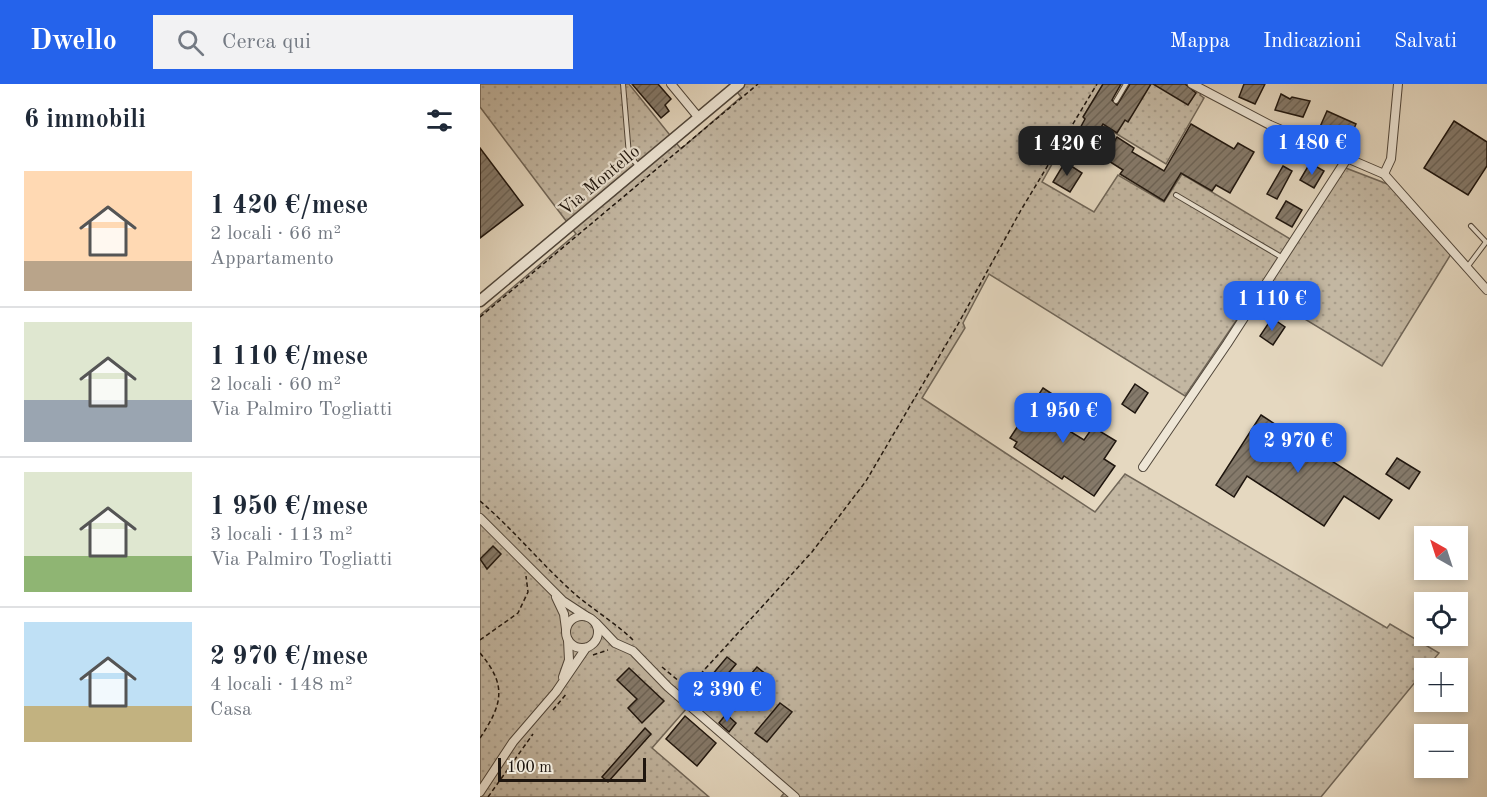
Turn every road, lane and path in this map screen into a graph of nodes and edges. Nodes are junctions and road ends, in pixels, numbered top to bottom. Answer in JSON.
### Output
{"nodes":[{"id":1,"x":623,"y":84,"type":"edge"},
{"id":2,"x":671,"y":84,"type":"edge"},
{"id":3,"x":738,"y":84,"type":"edge"},
{"id":4,"x":758,"y":84,"type":"edge"},
{"id":5,"x":1097,"y":84,"type":"edge"},
{"id":6,"x":1126,"y":84,"type":"edge"},
{"id":7,"x":1192,"y":84,"type":"edge"},
{"id":8,"x":1398,"y":84,"type":"edge"},
{"id":9,"x":1116,"y":101,"type":"dead end"},
{"id":10,"x":699,"y":118,"type":"junction"},
{"id":11,"x":1348,"y":157,"type":"junction"},
{"id":12,"x":640,"y":168,"type":"junction"},
{"id":13,"x":1384,"y":174,"type":"junction"},
{"id":14,"x":1176,"y":195,"type":"dead end"},
{"id":15,"x":1471,"y":226,"type":"dead end"},
{"id":16,"x":1486,"y":242,"type":"edge"},
{"id":17,"x":1283,"y":258,"type":"junction"},
{"id":18,"x":1468,"y":266,"type":"junction"},
{"id":19,"x":1487,"y":290,"type":"edge"},
{"id":20,"x":480,"y":302,"type":"edge"},
{"id":21,"x":480,"y":317,"type":"edge"},
{"id":22,"x":1143,"y":467,"type":"dead end"},
{"id":23,"x":480,"y":501,"type":"edge"},
{"id":24,"x":480,"y":518,"type":"edge"},
{"id":25,"x":528,"y":572,"type":"dead end"},
{"id":26,"x":551,"y":589,"type":"junction"},
{"id":27,"x":586,"y":616,"type":"junction"},
{"id":28,"x":596,"y":623,"type":"junction"},
{"id":29,"x":566,"y":629,"type":"junction"},
{"id":30,"x":621,"y":630,"type":"dead end"},
{"id":31,"x":480,"y":640,"type":"edge"},
{"id":32,"x":568,"y":640,"type":"junction"},
{"id":33,"x":590,"y":646,"type":"junction"},
{"id":34,"x":613,"y":647,"type":"junction"},
{"id":35,"x":480,"y":653,"type":"edge"},
{"id":36,"x":589,"y":657,"type":"dead end"},
{"id":37,"x":687,"y":688,"type":"dead end"},
{"id":38,"x":568,"y":691,"type":"dead end"},
{"id":39,"x":556,"y":692,"type":"junction"},
{"id":40,"x":549,"y":714,"type":"dead end"},
{"id":41,"x":536,"y":730,"type":"dead end"},
{"id":42,"x":480,"y":738,"type":"edge"},
{"id":43,"x":480,"y":792,"type":"edge"},
{"id":44,"x":488,"y":797,"type":"edge"},
{"id":45,"x":795,"y":797,"type":"edge"}],
"edges":[{"from":1,"to":12,"type":"lane"},
{"from":2,"to":10,"type":"street"},
{"from":3,"to":10,"type":"street","name":"Via Montello"},
{"from":4,"to":21,"type":"path"},
{"from":5,"to":37,"type":"path"},
{"from":6,"to":9,"type":"lane"},
{"from":7,"to":11,"type":"street"},
{"from":8,"to":13,"type":"street"},
{"from":10,"to":12,"type":"street","name":"Via Montello"},
{"from":11,"to":13,"type":"street"},
{"from":11,"to":17,"type":"street"},
{"from":12,"to":20,"type":"street","name":"Via Montello"},
{"from":13,"to":18,"type":"street"},
{"from":14,"to":17,"type":"lane"},
{"from":15,"to":16,"type":"lane"},
{"from":16,"to":18,"type":"lane"},
{"from":17,"to":22,"type":"street"},
{"from":18,"to":19,"type":"street"},
{"from":23,"to":30,"type":"path"},
{"from":24,"to":26,"type":"street"},
{"from":25,"to":31,"type":"path"},
{"from":26,"to":27,"type":"street"},
{"from":26,"to":29,"type":"street"},
{"from":27,"to":28,"type":"street"},
{"from":27,"to":29,"type":"street"},
{"from":28,"to":33,"type":"street"},
{"from":28,"to":34,"type":"street"},
{"from":29,"to":32,"type":"street"},
{"from":32,"to":33,"type":"street"},
{"from":32,"to":39,"type":"street"},
{"from":33,"to":34,"type":"street"},
{"from":33,"to":39,"type":"street"},
{"from":34,"to":36,"type":"path"},
{"from":34,"to":45,"type":"street"},
{"from":35,"to":42,"type":"path"},
{"from":38,"to":40,"type":"path"},
{"from":39,"to":43,"type":"street"},
{"from":41,"to":44,"type":"path"}]}
